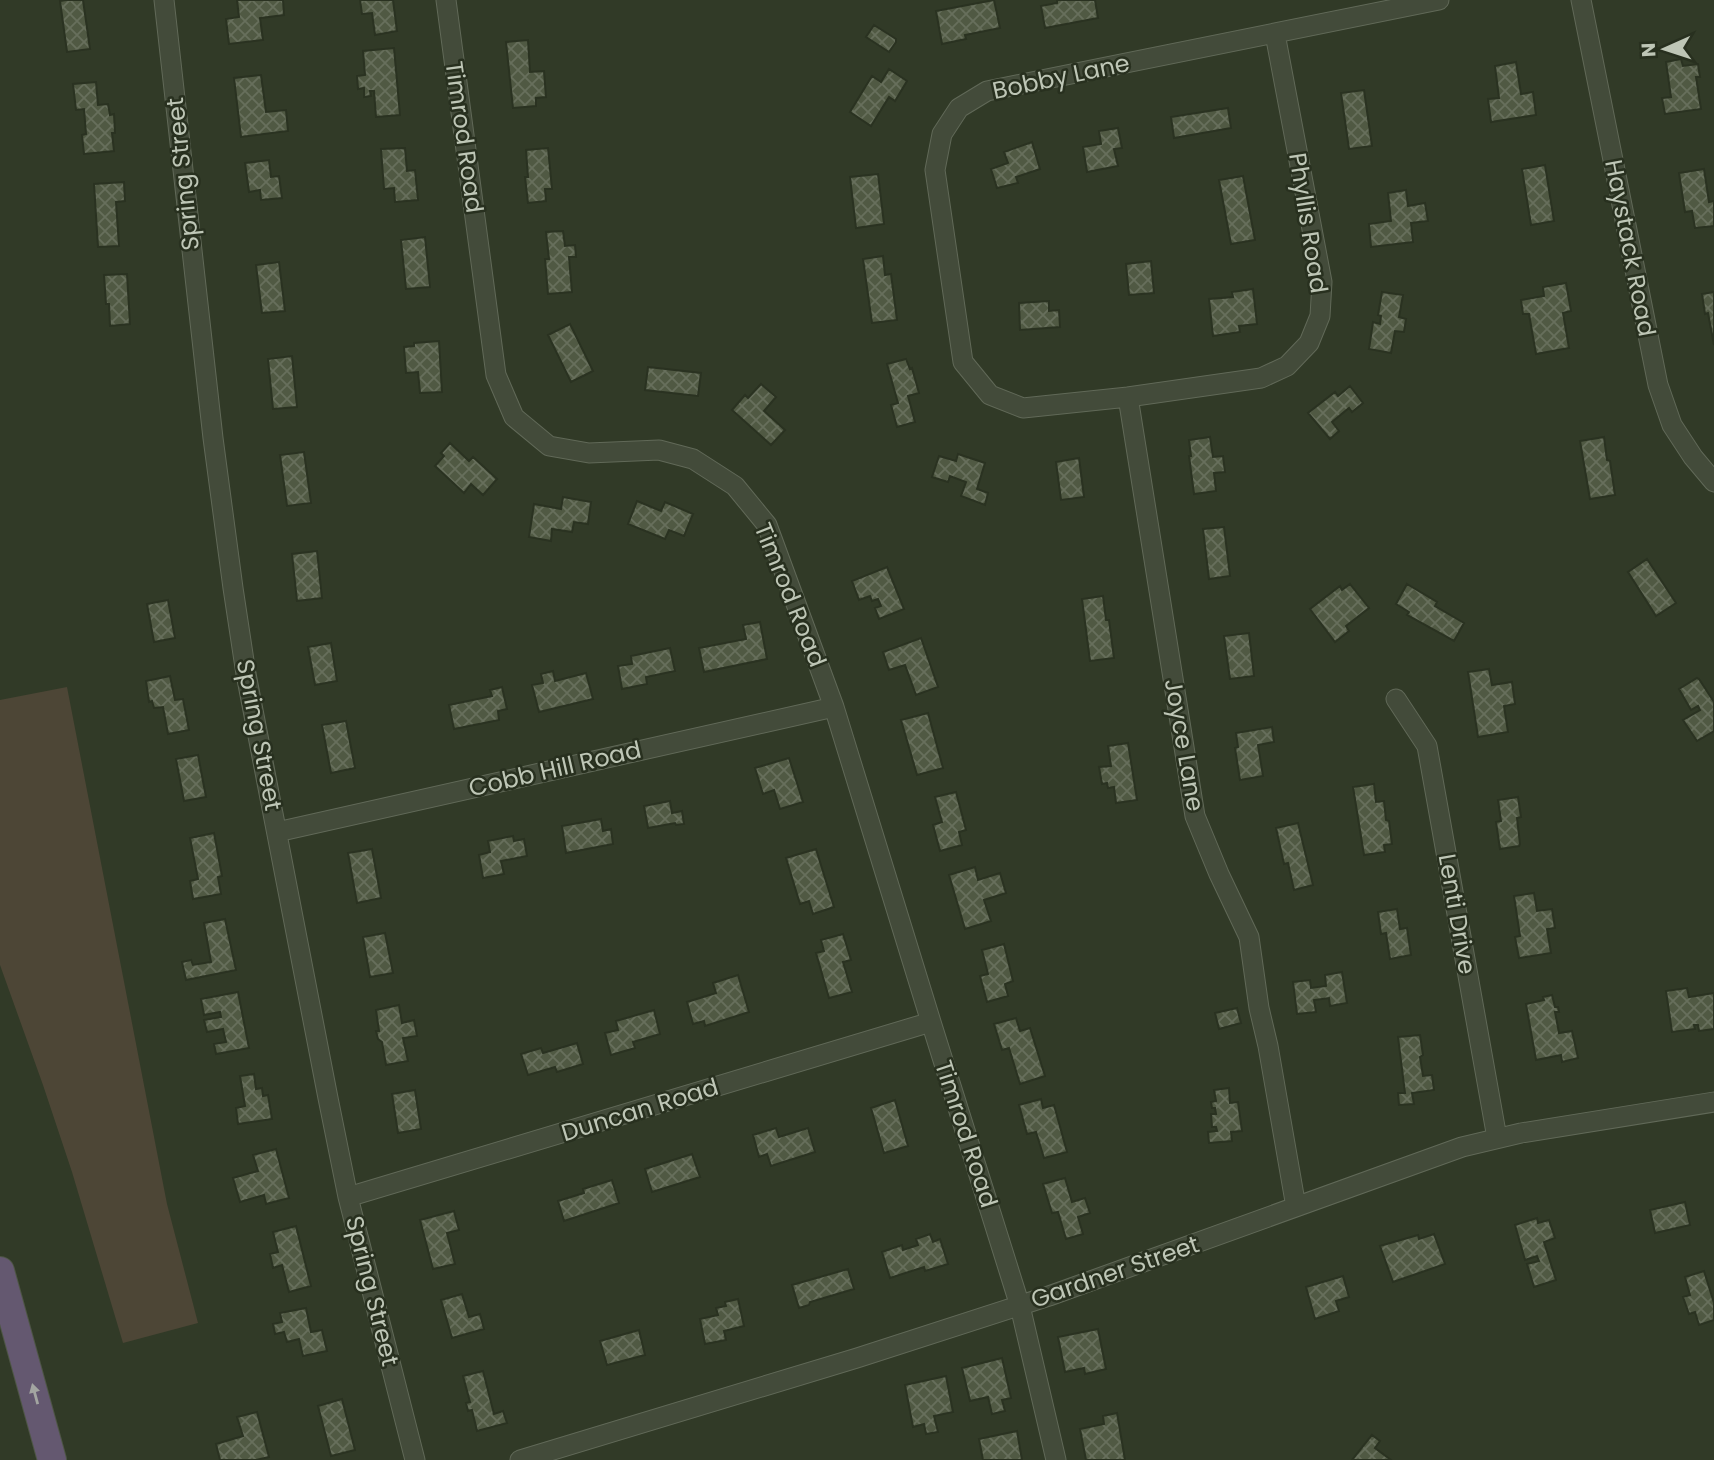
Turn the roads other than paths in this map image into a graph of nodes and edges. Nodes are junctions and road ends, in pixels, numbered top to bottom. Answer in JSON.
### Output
{"nodes":[{"id":1,"x":164,"y":0,"type":"edge"},
{"id":2,"x":446,"y":0,"type":"edge"},
{"id":3,"x":1439,"y":0,"type":"edge"},
{"id":4,"x":1581,"y":0,"type":"edge"},
{"id":5,"x":1275,"y":34,"type":"junction"},
{"id":6,"x":1128,"y":397,"type":"junction"},
{"id":7,"x":1714,"y":482,"type":"edge"},
{"id":8,"x":1396,"y":699,"type":"dead end"},
{"id":9,"x":834,"y":707,"type":"junction"},
{"id":10,"x":277,"y":832,"type":"junction"},
{"id":11,"x":931,"y":1022,"type":"junction"},
{"id":12,"x":1714,"y":1102,"type":"edge"},
{"id":13,"x":1497,"y":1138,"type":"junction"},
{"id":14,"x":348,"y":1198,"type":"junction"},
{"id":15,"x":1296,"y":1207,"type":"junction"},
{"id":16,"x":0,"y":1271,"type":"edge"},
{"id":17,"x":1020,"y":1306,"type":"junction"},
{"id":18,"x":52,"y":1460,"type":"edge"},
{"id":19,"x":415,"y":1460,"type":"edge"},
{"id":20,"x":520,"y":1460,"type":"edge"},
{"id":21,"x":1056,"y":1460,"type":"edge"}],
"edges":[{"from":1,"to":10,"type":"street","name":"Spring Street"},
{"from":2,"to":9,"type":"street","name":"Timrod Road"},
{"from":3,"to":5,"type":"street","name":"Bobby Lane"},
{"from":4,"to":7,"type":"street","name":"Haystack Road"},
{"from":5,"to":6,"type":"street","name":"Phyllis Road"},
{"from":5,"to":6,"type":"street","name":"Bobby Lane"},
{"from":6,"to":15,"type":"street","name":"Joyce Lane"},
{"from":8,"to":13,"type":"street","name":"Lenti Drive"},
{"from":9,"to":10,"type":"street","name":"Cobb Hill Road"},
{"from":9,"to":11,"type":"street","name":"Timrod Road"},
{"from":10,"to":14,"type":"street","name":"Spring Street"},
{"from":11,"to":14,"type":"street","name":"Duncan Road"},
{"from":11,"to":17,"type":"street","name":"Timrod Road"},
{"from":12,"to":13,"type":"street","name":"Gardner Street"},
{"from":13,"to":15,"type":"street","name":"Gardner Street"},
{"from":14,"to":19,"type":"street","name":"Spring Street"},
{"from":15,"to":17,"type":"street","name":"Gardner Street"},
{"from":18,"to":16,"type":"highway","one_way":true},
{"from":17,"to":20,"type":"street","name":"Gardner Street"},
{"from":17,"to":21,"type":"street","name":"Timrod Road"}]}
